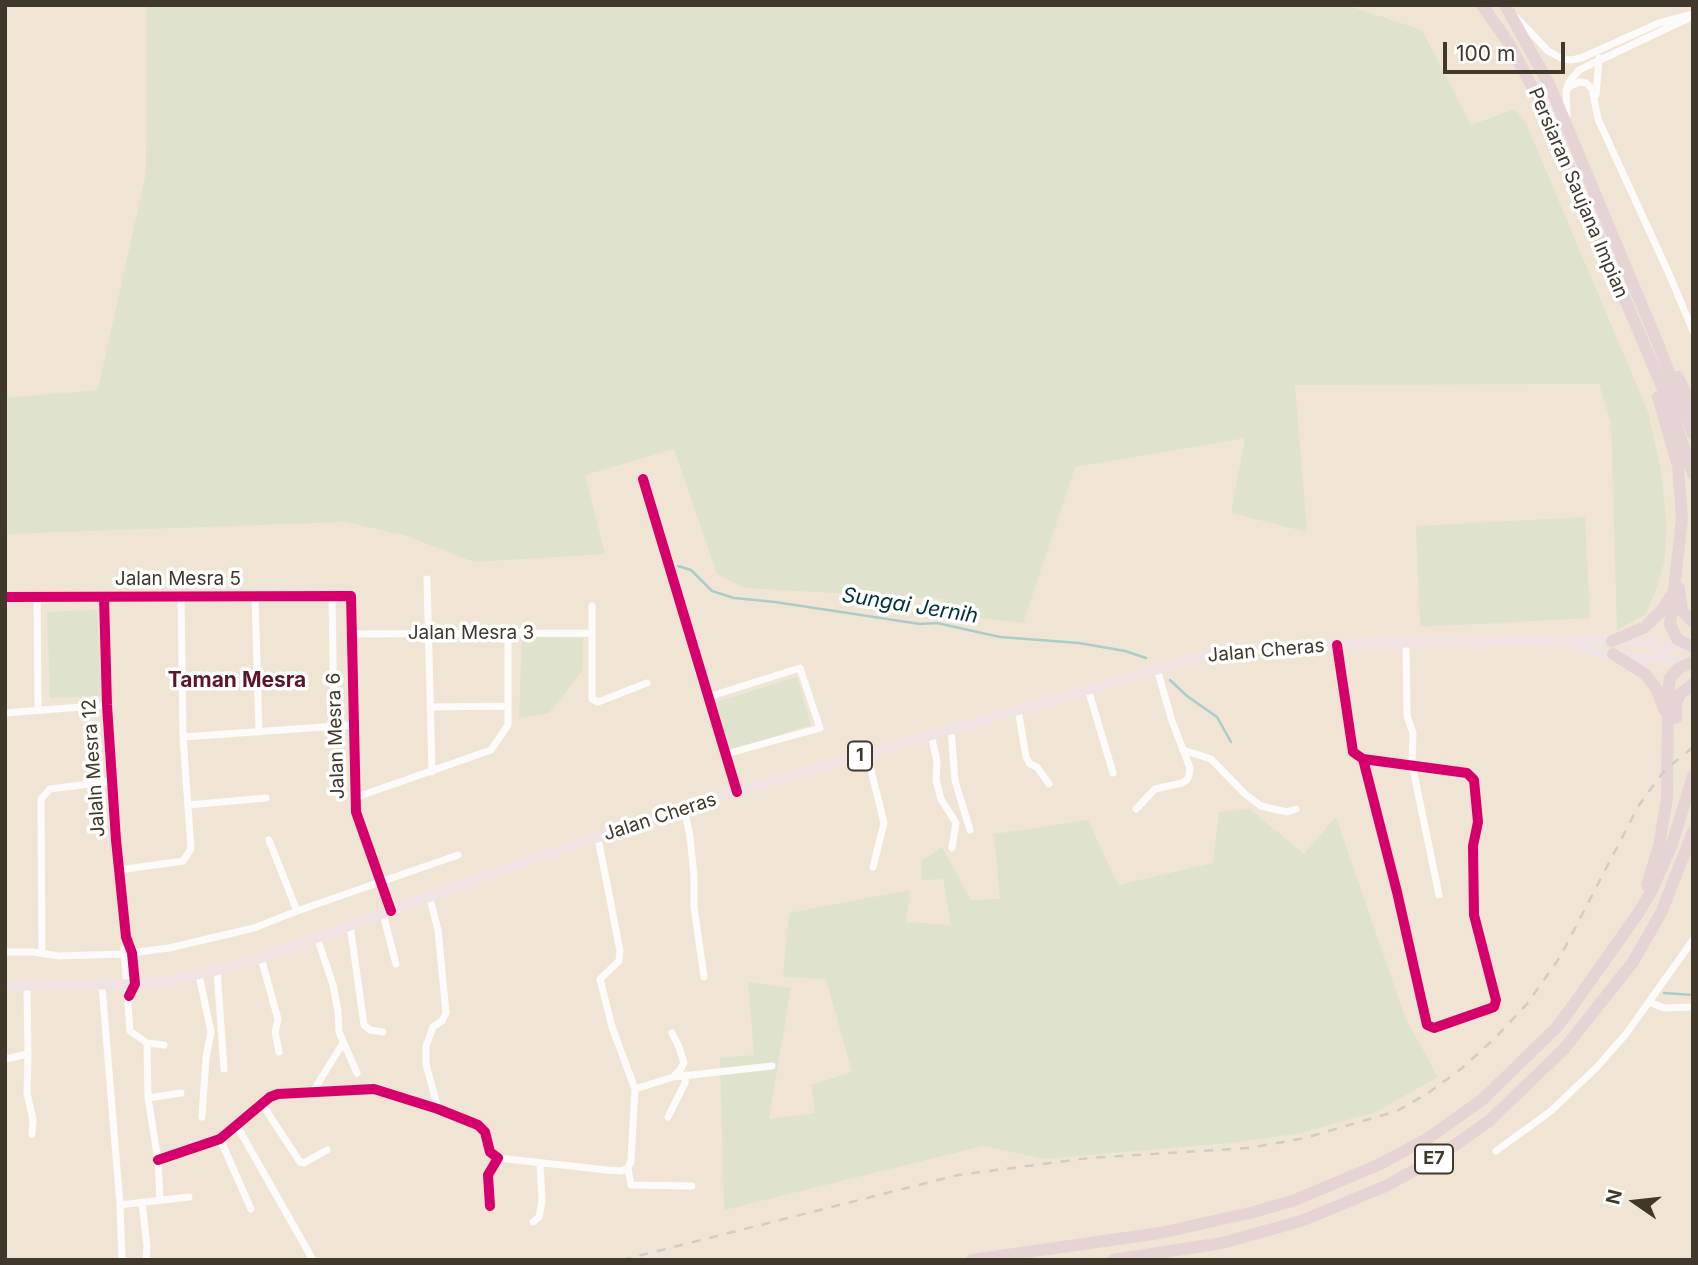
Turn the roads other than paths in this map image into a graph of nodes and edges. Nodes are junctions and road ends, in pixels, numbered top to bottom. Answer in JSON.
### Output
{"nodes":[{"id":1,"x":1482,"y":5,"type":"edge"},
{"id":2,"x":1506,"y":6,"type":"edge"},
{"id":3,"x":1693,"y":15,"type":"edge"},
{"id":4,"x":1598,"y":55,"type":"junction"},
{"id":5,"x":1566,"y":91,"type":"junction"},
{"id":6,"x":1595,"y":99,"type":"junction"},
{"id":7,"x":1572,"y":135,"type":"junction"},
{"id":8,"x":1693,"y":331,"type":"edge"},
{"id":9,"x":1658,"y":344,"type":"junction"},
{"id":10,"x":1645,"y":350,"type":"junction"},
{"id":11,"x":1693,"y":408,"type":"edge"},
{"id":12,"x":1693,"y":435,"type":"edge"},
{"id":13,"x":1693,"y":474,"type":"edge"},
{"id":14,"x":643,"y":479,"type":"dead end"},
{"id":15,"x":1679,"y":561,"type":"junction"},
{"id":16,"x":427,"y":579,"type":"dead end"},
{"id":17,"x":1674,"y":592,"type":"junction"},
{"id":18,"x":255,"y":596,"type":"junction"},
{"id":19,"x":332,"y":596,"type":"junction"},
{"id":20,"x":351,"y":596,"type":"joint"},
{"id":21,"x":5,"y":597,"type":"edge"},
{"id":22,"x":37,"y":597,"type":"junction"},
{"id":23,"x":104,"y":597,"type":"junction"},
{"id":24,"x":181,"y":597,"type":"junction"},
{"id":25,"x":592,"y":606,"type":"dead end"},
{"id":26,"x":1693,"y":622,"type":"edge"},
{"id":27,"x":508,"y":633,"type":"junction"},
{"id":28,"x":592,"y":633,"type":"junction"},
{"id":29,"x":351,"y":634,"type":"junction"},
{"id":30,"x":428,"y":634,"type":"junction"},
{"id":31,"x":1612,"y":640,"type":"junction"},
{"id":32,"x":1570,"y":642,"type":"junction"},
{"id":33,"x":1406,"y":643,"type":"junction"},
{"id":34,"x":1337,"y":645,"type":"junction"},
{"id":35,"x":1692,"y":646,"type":"edge"},
{"id":36,"x":1660,"y":652,"type":"junction"},
{"id":37,"x":1613,"y":654,"type":"junction"},
{"id":38,"x":1693,"y":662,"type":"edge"},
{"id":39,"x":1157,"y":669,"type":"junction"},
{"id":40,"x":647,"y":683,"type":"dead end"},
{"id":41,"x":1693,"y":684,"type":"edge"},
{"id":42,"x":1088,"y":689,"type":"junction"},
{"id":43,"x":708,"y":697,"type":"junction"},
{"id":44,"x":107,"y":705,"type":"junction"},
{"id":45,"x":508,"y":706,"type":"junction"},
{"id":46,"x":430,"y":707,"type":"junction"},
{"id":47,"x":1018,"y":709,"type":"junction"},
{"id":48,"x":38,"y":710,"type":"junction"},
{"id":49,"x":5,"y":713,"type":"edge"},
{"id":50,"x":1667,"y":718,"type":"junction"},
{"id":51,"x":352,"y":725,"type":"junction"},
{"id":52,"x":334,"y":726,"type":"junction"},
{"id":53,"x":951,"y":729,"type":"junction"},
{"id":54,"x":259,"y":732,"type":"junction"},
{"id":55,"x":932,"y":735,"type":"junction"},
{"id":56,"x":183,"y":737,"type":"junction"},
{"id":57,"x":1183,"y":750,"type":"junction"},
{"id":58,"x":726,"y":754,"type":"junction"},
{"id":59,"x":867,"y":754,"type":"junction"},
{"id":60,"x":1363,"y":759,"type":"junction"},
{"id":61,"x":1412,"y":764,"type":"junction"},
{"id":62,"x":432,"y":772,"type":"junction"},
{"id":63,"x":1113,"y":773,"type":"dead end"},
{"id":64,"x":1693,"y":776,"type":"edge"},
{"id":65,"x":112,"y":781,"type":"junction"},
{"id":66,"x":1049,"y":784,"type":"dead end"},
{"id":67,"x":737,"y":792,"type":"junction"},
{"id":68,"x":265,"y":798,"type":"dead end"},
{"id":69,"x":354,"y":798,"type":"junction"},
{"id":70,"x":1667,"y":798,"type":"junction"},
{"id":71,"x":188,"y":805,"type":"junction"},
{"id":72,"x":684,"y":809,"type":"junction"},
{"id":73,"x":1136,"y":809,"type":"dead end"},
{"id":74,"x":1296,"y":809,"type":"dead end"},
{"id":75,"x":970,"y":830,"type":"dead end"},
{"id":76,"x":1693,"y":832,"type":"edge"},
{"id":77,"x":598,"y":838,"type":"junction"},
{"id":78,"x":270,"y":840,"type":"dead end"},
{"id":79,"x":952,"y":848,"type":"dead end"},
{"id":80,"x":458,"y":855,"type":"dead end"},
{"id":81,"x":1693,"y":856,"type":"edge"},
{"id":82,"x":873,"y":867,"type":"dead end"},
{"id":83,"x":119,"y":870,"type":"junction"},
{"id":84,"x":381,"y":883,"type":"junction"},
{"id":85,"x":1439,"y":894,"type":"dead end"},
{"id":86,"x":430,"y":898,"type":"junction"},
{"id":87,"x":296,"y":911,"type":"junction"},
{"id":88,"x":387,"y":912,"type":"junction"},
{"id":89,"x":1639,"y":912,"type":"junction"},
{"id":90,"x":1661,"y":912,"type":"junction"},
{"id":91,"x":350,"y":925,"type":"junction"},
{"id":92,"x":126,"y":937,"type":"junction"},
{"id":93,"x":317,"y":937,"type":"junction"},
{"id":94,"x":1693,"y":940,"type":"edge"},
{"id":95,"x":5,"y":952,"type":"edge"},
{"id":96,"x":42,"y":953,"type":"junction"},
{"id":97,"x":132,"y":953,"type":"junction"},
{"id":98,"x":123,"y":954,"type":"junction"},
{"id":99,"x":261,"y":958,"type":"junction"},
{"id":100,"x":396,"y":964,"type":"dead end"},
{"id":101,"x":218,"y":970,"type":"junction"},
{"id":102,"x":199,"y":975,"type":"junction"},
{"id":103,"x":704,"y":976,"type":"dead end"},
{"id":104,"x":5,"y":986,"type":"edge"},
{"id":105,"x":27,"y":986,"type":"junction"},
{"id":106,"x":102,"y":986,"type":"junction"},
{"id":107,"x":130,"y":988,"type":"junction"},
{"id":108,"x":1649,"y":1002,"type":"junction"},
{"id":109,"x":1693,"y":1007,"type":"edge"},
{"id":110,"x":383,"y":1032,"type":"dead end"},
{"id":111,"x":672,"y":1033,"type":"dead end"},
{"id":112,"x":147,"y":1043,"type":"junction"},
{"id":113,"x":343,"y":1043,"type":"junction"},
{"id":114,"x":164,"y":1045,"type":"dead end"},
{"id":115,"x":279,"y":1052,"type":"dead end"},
{"id":116,"x":28,"y":1054,"type":"junction"},
{"id":117,"x":5,"y":1059,"type":"edge"},
{"id":118,"x":772,"y":1066,"type":"dead end"},
{"id":119,"x":224,"y":1069,"type":"dead end"},
{"id":120,"x":357,"y":1073,"type":"dead end"},
{"id":121,"x":686,"y":1075,"type":"junction"},
{"id":122,"x":673,"y":1077,"type":"junction"},
{"id":123,"x":635,"y":1089,"type":"junction"},
{"id":124,"x":181,"y":1093,"type":"dead end"},
{"id":125,"x":312,"y":1093,"type":"junction"},
{"id":126,"x":148,"y":1098,"type":"junction"},
{"id":127,"x":262,"y":1104,"type":"junction"},
{"id":128,"x":438,"y":1109,"type":"junction"},
{"id":129,"x":202,"y":1117,"type":"dead end"},
{"id":130,"x":668,"y":1117,"type":"dead end"},
{"id":131,"x":237,"y":1126,"type":"junction"},
{"id":132,"x":32,"y":1133,"type":"dead end"},
{"id":133,"x":220,"y":1139,"type":"junction"},
{"id":134,"x":327,"y":1150,"type":"dead end"},
{"id":135,"x":1496,"y":1151,"type":"dead end"},
{"id":136,"x":498,"y":1158,"type":"junction"},
{"id":137,"x":158,"y":1160,"type":"junction"},
{"id":138,"x":540,"y":1164,"type":"junction"},
{"id":139,"x":628,"y":1168,"type":"junction"},
{"id":140,"x":692,"y":1186,"type":"dead end"},
{"id":141,"x":189,"y":1197,"type":"dead end"},
{"id":142,"x":160,"y":1200,"type":"junction"},
{"id":143,"x":142,"y":1202,"type":"junction"},
{"id":144,"x":120,"y":1205,"type":"junction"},
{"id":145,"x":490,"y":1206,"type":"dead end"},
{"id":146,"x":251,"y":1209,"type":"dead end"},
{"id":147,"x":533,"y":1222,"type":"dead end"},
{"id":148,"x":122,"y":1260,"type":"edge"},
{"id":149,"x":146,"y":1260,"type":"edge"},
{"id":150,"x":313,"y":1260,"type":"edge"},
{"id":151,"x":972,"y":1260,"type":"edge"},
{"id":152,"x":1113,"y":1260,"type":"edge"}],
"edges":[{"from":1,"to":10,"type":"highway","name":"Persiaran Saujana Impian"},
{"from":2,"to":4,"type":"street"},
{"from":2,"to":7,"type":"highway","name":"Persiaran Saujana Impian"},
{"from":3,"to":4,"type":"street"},
{"from":4,"to":5,"type":"street"},
{"from":4,"to":6,"type":"street"},
{"from":5,"to":6,"type":"street"},
{"from":5,"to":7,"type":"street"},
{"from":6,"to":8,"type":"street"},
{"from":7,"to":9,"type":"highway","name":"Persiaran Saujana Impian"},
{"from":9,"to":11,"type":"highway"},
{"from":9,"to":12,"type":"highway"},
{"from":10,"to":13,"type":"highway"},
{"from":10,"to":15,"type":"highway"},
{"from":14,"to":43,"type":"street"},
{"from":15,"to":17,"type":"highway"},
{"from":15,"to":26,"type":"highway"},
{"from":16,"to":30,"type":"street"},
{"from":17,"to":31,"type":"highway"},
{"from":17,"to":35,"type":"highway"},
{"from":18,"to":19,"type":"street","name":"Jalan Mesra 5"},
{"from":18,"to":24,"type":"street","name":"Jalan Mesra 5"},
{"from":18,"to":54,"type":"street"},
{"from":19,"to":20,"type":"street","name":"Jalan Mesra 5"},
{"from":19,"to":52,"type":"street"},
{"from":20,"to":29,"type":"street","name":"Jalan Mesra 6"},
{"from":21,"to":22,"type":"street","name":"Jalan Mesra 5"},
{"from":22,"to":23,"type":"street","name":"Jalan Mesra 5"},
{"from":22,"to":48,"type":"street"},
{"from":23,"to":24,"type":"street","name":"Jalan Mesra 5"},
{"from":23,"to":44,"type":"street","name":"Jalaln Mesra 12"},
{"from":24,"to":56,"type":"street"},
{"from":25,"to":28,"type":"street"},
{"from":27,"to":28,"type":"street","name":"Jalan Mesra 3"},
{"from":27,"to":30,"type":"street","name":"Jalan Mesra 3"},
{"from":27,"to":45,"type":"street"},
{"from":28,"to":40,"type":"street"},
{"from":29,"to":30,"type":"street","name":"Jalan Mesra 3"},
{"from":29,"to":51,"type":"street","name":"Jalan Mesra 6"},
{"from":30,"to":46,"type":"street"},
{"from":31,"to":32,"type":"main road","name":"Jalan Cheras","number":"1"},
{"from":31,"to":36,"type":"main road","name":"Jalan Cheras","number":"1"},
{"from":32,"to":33,"type":"main road","name":"Jalan Cheras","number":"1"},
{"from":32,"to":37,"type":"main road","name":"Jalan Cheras","number":"1"},
{"from":33,"to":34,"type":"main road","name":"Jalan Cheras","number":"1"},
{"from":33,"to":61,"type":"street"},
{"from":34,"to":39,"type":"main road","name":"Jalan Cheras","number":"1"},
{"from":34,"to":60,"type":"street"},
{"from":35,"to":36,"type":"main road","name":"Jalan Cheras","number":"1"},
{"from":36,"to":37,"type":"main road","name":"Jalan Cheras","number":"1"},
{"from":36,"to":38,"type":"main road","name":"Jalan Cheras","number":"1"},
{"from":37,"to":50,"type":"highway"},
{"from":38,"to":50,"type":"highway"},
{"from":39,"to":42,"type":"main road","name":"Jalan Cheras","number":"1"},
{"from":39,"to":57,"type":"street"},
{"from":41,"to":70,"type":"highway"},
{"from":42,"to":47,"type":"main road","name":"Jalan Cheras","number":"1"},
{"from":42,"to":63,"type":"street"},
{"from":43,"to":58,"type":"street"},
{"from":43,"to":58,"type":"street"},
{"from":44,"to":48,"type":"street"},
{"from":44,"to":65,"type":"street","name":"Jalaln Mesra 12"},
{"from":45,"to":46,"type":"street"},
{"from":45,"to":62,"type":"street"},
{"from":46,"to":62,"type":"street"},
{"from":47,"to":53,"type":"main road","name":"Jalan Cheras","number":"1"},
{"from":47,"to":66,"type":"street"},
{"from":48,"to":49,"type":"street"},
{"from":50,"to":70,"type":"highway"},
{"from":51,"to":52,"type":"street"},
{"from":51,"to":69,"type":"street","name":"Jalan Mesra 6"},
{"from":52,"to":54,"type":"street"},
{"from":53,"to":55,"type":"main road","name":"Jalan Cheras","number":"1"},
{"from":53,"to":75,"type":"street"},
{"from":54,"to":56,"type":"street"},
{"from":55,"to":59,"type":"main road","name":"Jalan Cheras","number":"1"},
{"from":55,"to":79,"type":"street"},
{"from":56,"to":71,"type":"street"},
{"from":57,"to":73,"type":"street"},
{"from":57,"to":74,"type":"street"},
{"from":58,"to":67,"type":"street"},
{"from":59,"to":67,"type":"main road","name":"Jalan Cheras","number":"1"},
{"from":59,"to":82,"type":"street"},
{"from":60,"to":61,"type":"street"},
{"from":60,"to":61,"type":"street"},
{"from":61,"to":85,"type":"street"},
{"from":62,"to":69,"type":"street"},
{"from":64,"to":89,"type":"highway","number":"E7"},
{"from":65,"to":83,"type":"street","name":"Jalaln Mesra 12"},
{"from":65,"to":96,"type":"street"},
{"from":67,"to":72,"type":"main road","name":"Jalan Cheras","number":"1"},
{"from":68,"to":71,"type":"street"},
{"from":69,"to":84,"type":"street","name":"Jalan Mesra 6"},
{"from":70,"to":89,"type":"highway"},
{"from":71,"to":83,"type":"street"},
{"from":72,"to":77,"type":"main road","name":"Jalan Cheras","number":"1"},
{"from":72,"to":103,"type":"street"},
{"from":76,"to":90,"type":"highway","number":"E7"},
{"from":77,"to":86,"type":"main road","name":"Jalan Cheras","number":"1"},
{"from":77,"to":123,"type":"street"},
{"from":78,"to":87,"type":"street"},
{"from":80,"to":84,"type":"street"},
{"from":81,"to":90,"type":"highway"},
{"from":83,"to":92,"type":"street","name":"Jalaln Mesra 12"},
{"from":84,"to":87,"type":"street"},
{"from":84,"to":88,"type":"street","name":"Jalan Mesra 6"},
{"from":86,"to":88,"type":"main road","name":"Jalan Cheras","number":"1"},
{"from":86,"to":128,"type":"street"},
{"from":87,"to":97,"type":"street"},
{"from":88,"to":91,"type":"main road","name":"Jalan Cheras","number":"1"},
{"from":88,"to":100,"type":"street","name":"Jalan Mesra 6"},
{"from":89,"to":151,"type":"highway","number":"E7"},
{"from":90,"to":152,"type":"highway","number":"E7"},
{"from":91,"to":93,"type":"main road","name":"Jalan Cheras","number":"1"},
{"from":91,"to":110,"type":"street"},
{"from":92,"to":97,"type":"street"},
{"from":92,"to":98,"type":"street"},
{"from":93,"to":99,"type":"main road","name":"Jalan Cheras","number":"1"},
{"from":93,"to":113,"type":"street"},
{"from":94,"to":108,"type":"street"},
{"from":95,"to":96,"type":"street"},
{"from":96,"to":98,"type":"street"},
{"from":97,"to":98,"type":"street"},
{"from":97,"to":107,"type":"street"},
{"from":98,"to":107,"type":"street"},
{"from":99,"to":101,"type":"main road","name":"Jalan Cheras","number":"1"},
{"from":99,"to":115,"type":"street"},
{"from":101,"to":102,"type":"main road","name":"Jalan Cheras","number":"1"},
{"from":101,"to":119,"type":"street"},
{"from":102,"to":107,"type":"main road","name":"Jalan Cheras","number":"1"},
{"from":102,"to":129,"type":"street"},
{"from":104,"to":105,"type":"main road","name":"Jalan Cheras","number":"1"},
{"from":105,"to":106,"type":"main road","name":"Jalan Cheras","number":"1"},
{"from":105,"to":116,"type":"street"},
{"from":106,"to":107,"type":"main road","name":"Jalan Cheras","number":"1"},
{"from":106,"to":144,"type":"street"},
{"from":107,"to":112,"type":"street"},
{"from":108,"to":109,"type":"street"},
{"from":108,"to":135,"type":"street"},
{"from":111,"to":122,"type":"street"},
{"from":112,"to":114,"type":"street"},
{"from":112,"to":126,"type":"street"},
{"from":113,"to":120,"type":"street"},
{"from":113,"to":125,"type":"street"},
{"from":116,"to":117,"type":"street"},
{"from":116,"to":132,"type":"street"},
{"from":118,"to":121,"type":"street"},
{"from":121,"to":122,"type":"street"},
{"from":121,"to":130,"type":"street"},
{"from":122,"to":123,"type":"street"},
{"from":123,"to":139,"type":"street"},
{"from":124,"to":126,"type":"street"},
{"from":125,"to":127,"type":"street"},
{"from":125,"to":128,"type":"street"},
{"from":126,"to":137,"type":"street"},
{"from":127,"to":131,"type":"street"},
{"from":127,"to":134,"type":"street"},
{"from":128,"to":136,"type":"street"},
{"from":131,"to":133,"type":"street"},
{"from":131,"to":150,"type":"street"},
{"from":133,"to":137,"type":"street"},
{"from":133,"to":146,"type":"street"},
{"from":136,"to":138,"type":"street"},
{"from":136,"to":145,"type":"street"},
{"from":137,"to":142,"type":"street"},
{"from":138,"to":139,"type":"street"},
{"from":138,"to":147,"type":"street"},
{"from":139,"to":140,"type":"street"},
{"from":141,"to":142,"type":"street"},
{"from":142,"to":143,"type":"street"},
{"from":143,"to":144,"type":"street"},
{"from":143,"to":149,"type":"street"},
{"from":144,"to":148,"type":"street"}]}
